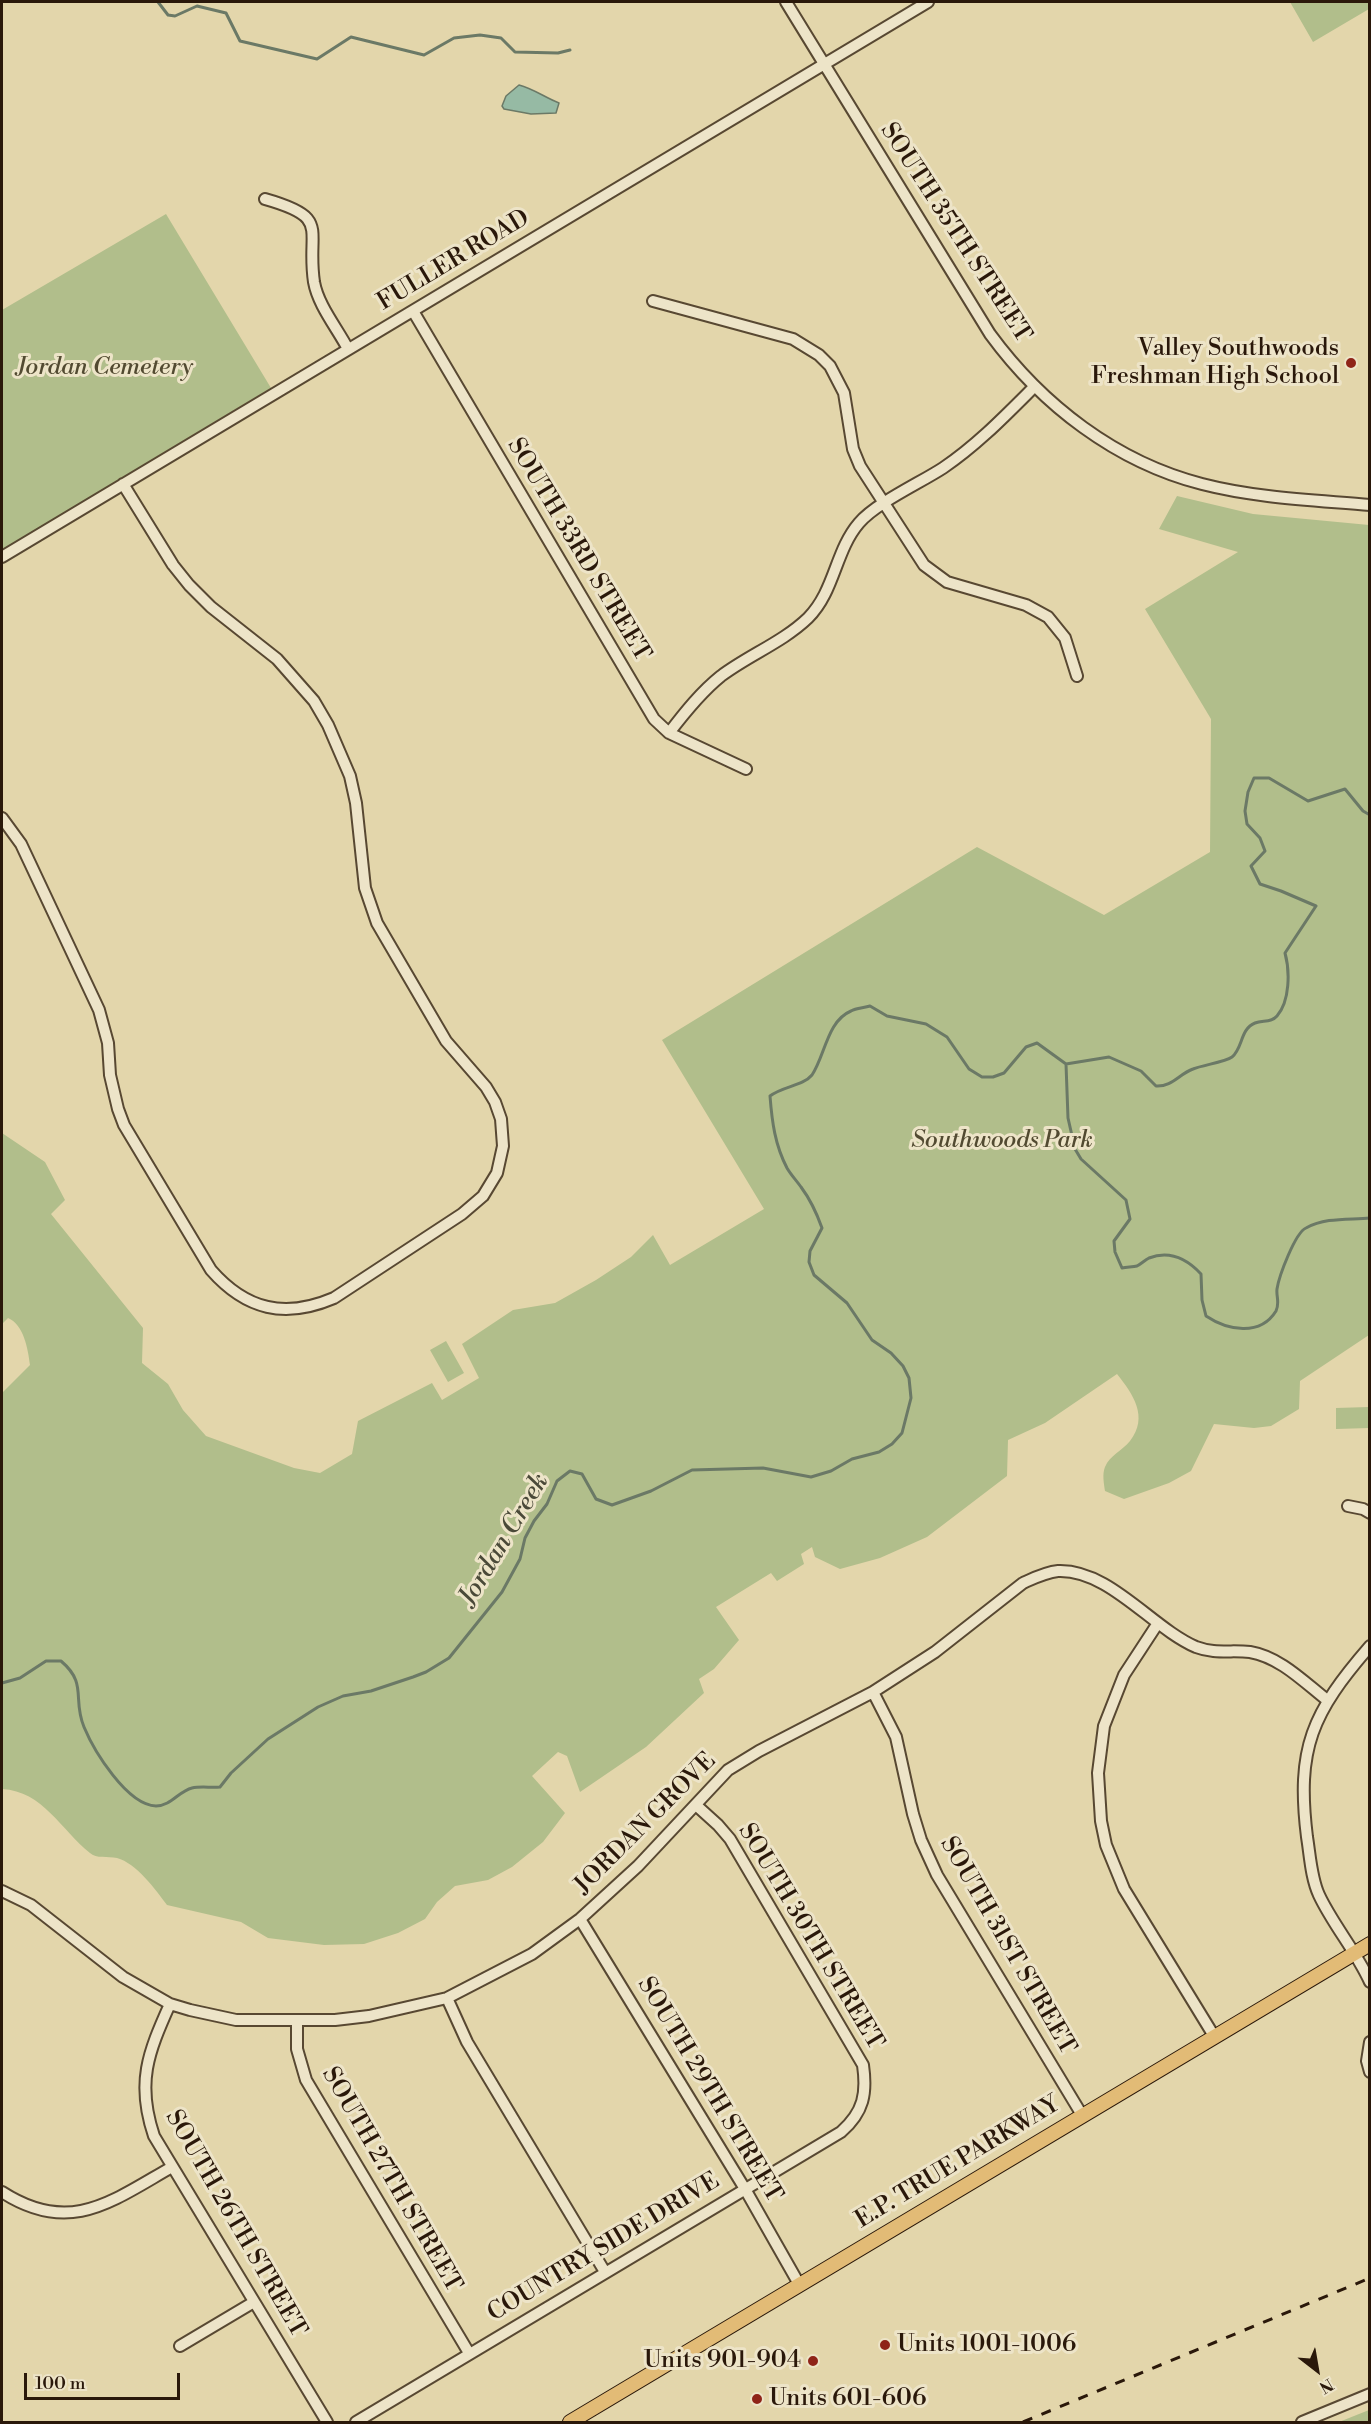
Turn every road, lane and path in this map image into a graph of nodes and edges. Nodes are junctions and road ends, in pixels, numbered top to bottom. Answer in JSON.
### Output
{"nodes":[{"id":1,"x":786,"y":2,"type":"edge"},
{"id":2,"x":928,"y":2,"type":"edge"},
{"id":3,"x":823,"y":64,"type":"junction"},
{"id":4,"x":265,"y":199,"type":"dead end"},
{"id":5,"x":653,"y":301,"type":"dead end"},
{"id":6,"x":413,"y":311,"type":"junction"},
{"id":7,"x":348,"y":349,"type":"junction"},
{"id":8,"x":1034,"y":387,"type":"junction"},
{"id":9,"x":123,"y":484,"type":"junction"},
{"id":10,"x":884,"y":504,"type":"junction"},
{"id":11,"x":1370,"y":505,"type":"edge"},
{"id":12,"x":2,"y":557,"type":"edge"},
{"id":13,"x":1077,"y":676,"type":"dead end"},
{"id":14,"x":669,"y":733,"type":"junction"},
{"id":15,"x":747,"y":769,"type":"dead end"},
{"id":16,"x":2,"y":818,"type":"edge"},
{"id":17,"x":1348,"y":1506,"type":"dead end"},
{"id":18,"x":1370,"y":1513,"type":"edge"},
{"id":19,"x":1158,"y":1623,"type":"junction"},
{"id":20,"x":1370,"y":1646,"type":"edge"},
{"id":21,"x":873,"y":1692,"type":"junction"},
{"id":22,"x":1327,"y":1700,"type":"junction"},
{"id":23,"x":697,"y":1806,"type":"junction"},
{"id":24,"x":2,"y":1891,"type":"edge"},
{"id":25,"x":580,"y":1919,"type":"junction"},
{"id":26,"x":1370,"y":1944,"type":"edge"},
{"id":27,"x":1354,"y":1953,"type":"junction"},
{"id":28,"x":1370,"y":1982,"type":"edge"},
{"id":29,"x":447,"y":1998,"type":"junction"},
{"id":30,"x":170,"y":2004,"type":"junction"},
{"id":31,"x":297,"y":2021,"type":"junction"},
{"id":32,"x":1214,"y":2036,"type":"junction"},
{"id":33,"x":1370,"y":2042,"type":"edge"},
{"id":34,"x":1369,"y":2071,"type":"edge"},
{"id":35,"x":863,"y":2100,"type":"joint"},
{"id":36,"x":1082,"y":2115,"type":"junction"},
{"id":37,"x":172,"y":2167,"type":"junction"},
{"id":38,"x":745,"y":2189,"type":"junction"},
{"id":39,"x":2,"y":2192,"type":"edge"},
{"id":40,"x":605,"y":2272,"type":"junction"},
{"id":41,"x":799,"y":2284,"type":"junction"},
{"id":42,"x":254,"y":2302,"type":"junction"},
{"id":43,"x":180,"y":2346,"type":"dead end"},
{"id":44,"x":470,"y":2353,"type":"junction"},
{"id":45,"x":1370,"y":2394,"type":"edge"},
{"id":46,"x":327,"y":2422,"type":"edge"},
{"id":47,"x":356,"y":2422,"type":"edge"},
{"id":48,"x":570,"y":2422,"type":"edge"},
{"id":49,"x":1302,"y":2422,"type":"edge"}],
"edges":[{"from":1,"to":3,"type":"street","name":"SOUTH 35TH STREET"},
{"from":2,"to":3,"type":"street","name":"FULLER ROAD"},
{"from":3,"to":6,"type":"street","name":"FULLER ROAD"},
{"from":3,"to":8,"type":"street","name":"SOUTH 35TH STREET"},
{"from":4,"to":7,"type":"street"},
{"from":5,"to":10,"type":"street"},
{"from":6,"to":7,"type":"street","name":"FULLER ROAD"},
{"from":6,"to":14,"type":"street","name":"SOUTH 33RD STREET"},
{"from":7,"to":9,"type":"street","name":"FULLER ROAD"},
{"from":8,"to":10,"type":"street"},
{"from":8,"to":11,"type":"street","name":"SOUTH 35TH STREET"},
{"from":9,"to":12,"type":"street","name":"FULLER ROAD"},
{"from":9,"to":16,"type":"street"},
{"from":10,"to":13,"type":"street"},
{"from":10,"to":14,"type":"street"},
{"from":14,"to":15,"type":"street","name":"SOUTH 33RD STREET"},
{"from":17,"to":18,"type":"street"},
{"from":19,"to":21,"type":"street","name":"JORDAN GROVE"},
{"from":19,"to":22,"type":"street","name":"JORDAN GROVE"},
{"from":19,"to":32,"type":"street"},
{"from":20,"to":22,"type":"street"},
{"from":21,"to":23,"type":"street","name":"JORDAN GROVE"},
{"from":21,"to":36,"type":"street","name":"SOUTH 31ST STREET"},
{"from":22,"to":27,"type":"street"},
{"from":23,"to":25,"type":"street","name":"JORDAN GROVE"},
{"from":23,"to":35,"type":"street","name":"SOUTH 30TH STREET"},
{"from":24,"to":30,"type":"street","name":"JORDAN GROVE"},
{"from":25,"to":29,"type":"street","name":"JORDAN GROVE"},
{"from":25,"to":38,"type":"street","name":"SOUTH 29TH STREET"},
{"from":26,"to":27,"type":"main road","name":"E.P. TRUE PARKWAY"},
{"from":27,"to":28,"type":"street"},
{"from":27,"to":32,"type":"main road","name":"E.P. TRUE PARKWAY"},
{"from":29,"to":31,"type":"street","name":"JORDAN GROVE"},
{"from":29,"to":40,"type":"street"},
{"from":30,"to":31,"type":"street","name":"JORDAN GROVE"},
{"from":30,"to":37,"type":"street","name":"SOUTH 26TH STREET"},
{"from":31,"to":44,"type":"street","name":"SOUTH 27TH STREET"},
{"from":32,"to":36,"type":"main road","name":"E.P. TRUE PARKWAY"},
{"from":33,"to":34,"type":"street"},
{"from":35,"to":38,"type":"street","name":"COUNTRY SIDE DRIVE"},
{"from":36,"to":41,"type":"main road","name":"E.P. TRUE PARKWAY"},
{"from":37,"to":39,"type":"street"},
{"from":37,"to":42,"type":"street","name":"SOUTH 26TH STREET"},
{"from":38,"to":40,"type":"street","name":"COUNTRY SIDE DRIVE"},
{"from":38,"to":41,"type":"street","name":"SOUTH 29TH STREET"},
{"from":40,"to":44,"type":"street","name":"COUNTRY SIDE DRIVE"},
{"from":41,"to":48,"type":"main road","name":"E.P. TRUE PARKWAY"},
{"from":42,"to":43,"type":"street"},
{"from":42,"to":46,"type":"street","name":"SOUTH 26TH STREET"},
{"from":44,"to":47,"type":"street","name":"COUNTRY SIDE DRIVE"},
{"from":45,"to":49,"type":"street"}]}
